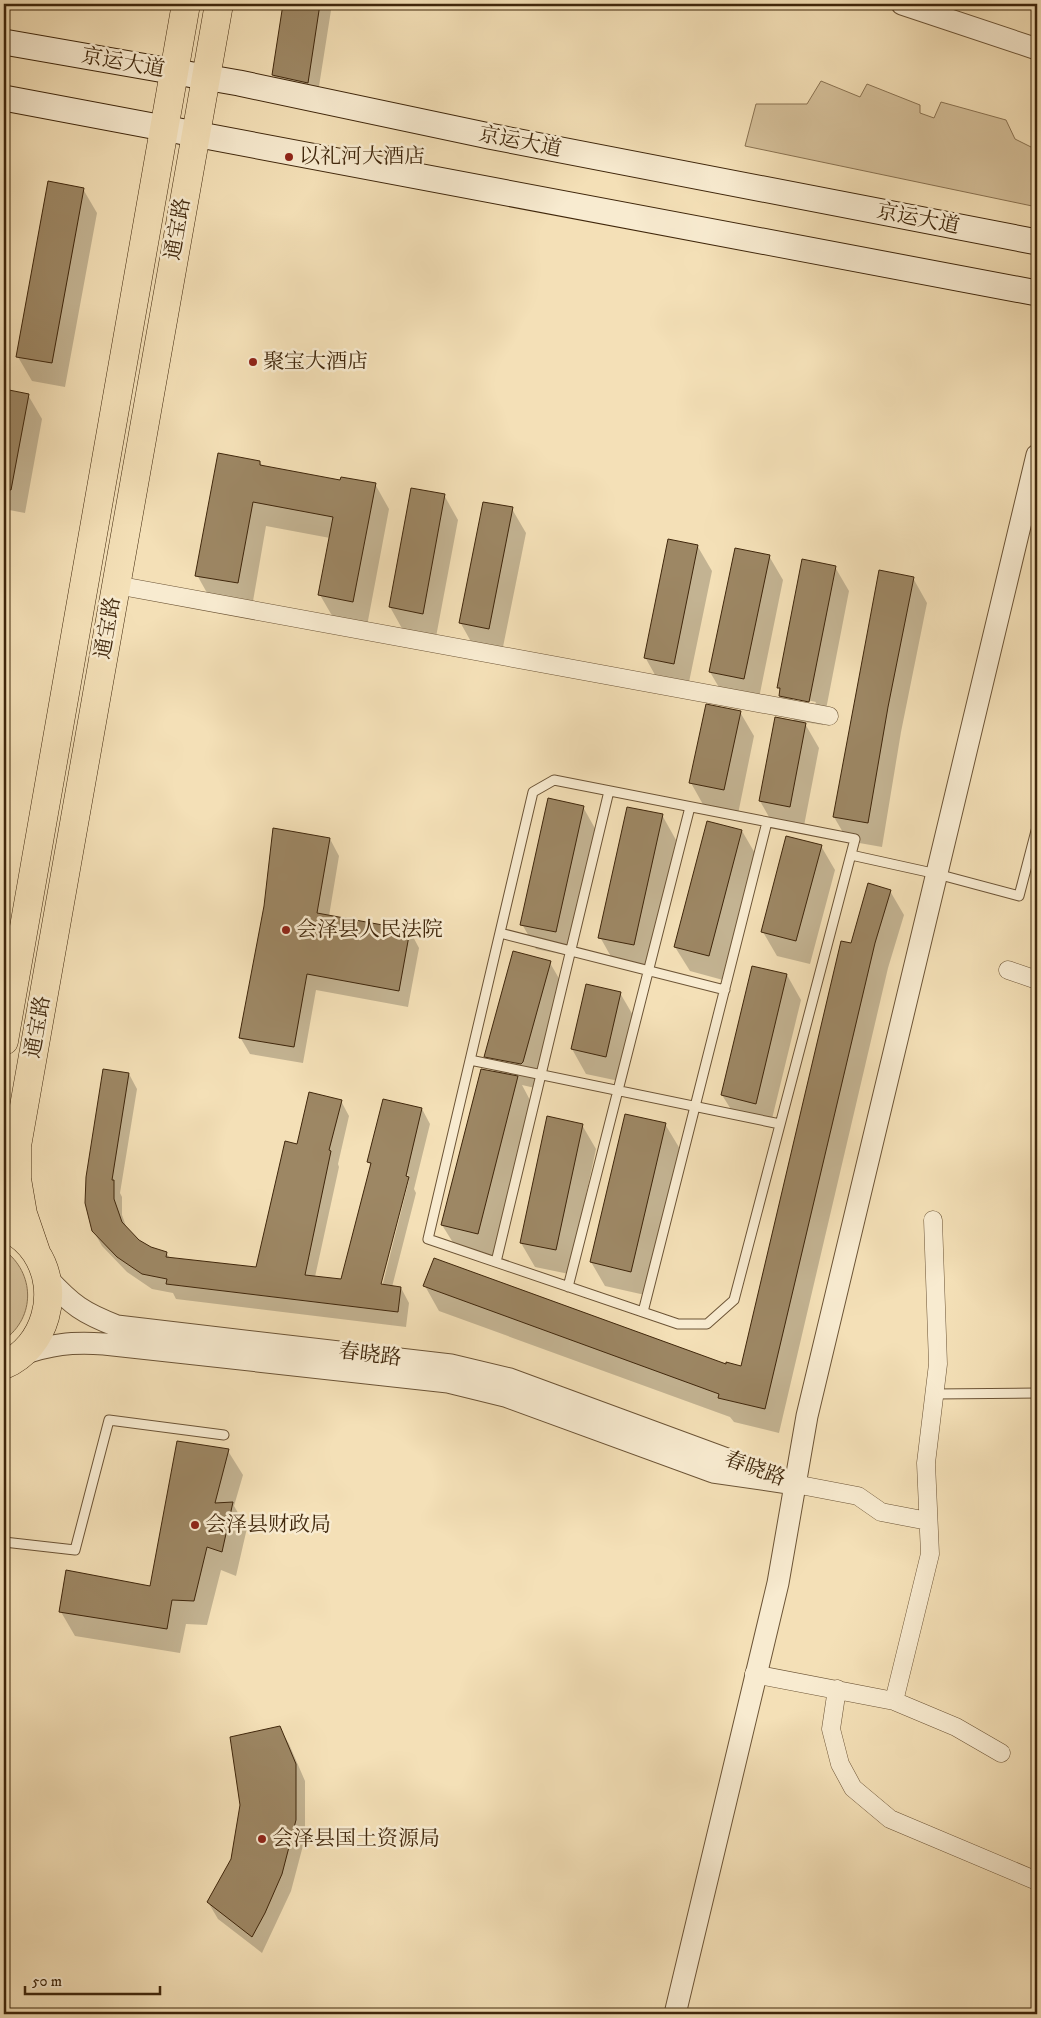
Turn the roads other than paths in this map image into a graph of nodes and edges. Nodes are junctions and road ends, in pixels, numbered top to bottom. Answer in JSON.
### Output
{"nodes":[{"id":1,"x":186,"y":4,"type":"edge"},
{"id":2,"x":218,"y":4,"type":"edge"},
{"id":3,"x":902,"y":4,"type":"edge"},
{"id":4,"x":4,"y":42,"type":"edge"},
{"id":5,"x":1037,"y":49,"type":"edge"},
{"id":6,"x":174,"y":72,"type":"junction"},
{"id":7,"x":205,"y":77,"type":"junction"},
{"id":8,"x":4,"y":98,"type":"edge"},
{"id":9,"x":164,"y":128,"type":"junction"},
{"id":10,"x":195,"y":134,"type":"junction"},
{"id":11,"x":1037,"y":242,"type":"edge"},
{"id":12,"x":1037,"y":294,"type":"edge"},
{"id":13,"x":1037,"y":455,"type":"edge"},
{"id":14,"x":116,"y":585,"type":"junction"},
{"id":15,"x":829,"y":716,"type":"dead end"},
{"id":16,"x":609,"y":791,"type":"junction"},
{"id":17,"x":690,"y":807,"type":"junction"},
{"id":18,"x":767,"y":822,"type":"junction"},
{"id":19,"x":1037,"y":827,"type":"edge"},
{"id":20,"x":851,"y":855,"type":"junction"},
{"id":21,"x":937,"y":874,"type":"junction"},
{"id":22,"x":500,"y":933,"type":"junction"},
{"id":23,"x":570,"y":949,"type":"junction"},
{"id":24,"x":648,"y":970,"type":"junction"},
{"id":25,"x":1008,"y":970,"type":"dead end"},
{"id":26,"x":1037,"y":980,"type":"edge"},
{"id":27,"x":724,"y":990,"type":"junction"},
{"id":28,"x":4,"y":1041,"type":"edge"},
{"id":29,"x":470,"y":1060,"type":"junction"},
{"id":30,"x":540,"y":1074,"type":"junction"},
{"id":31,"x":618,"y":1091,"type":"junction"},
{"id":32,"x":695,"y":1107,"type":"junction"},
{"id":33,"x":780,"y":1124,"type":"junction"},
{"id":34,"x":933,"y":1220,"type":"dead end"},
{"id":35,"x":4,"y":1225,"type":"edge"},
{"id":36,"x":36,"y":1252,"type":"junction"},
{"id":37,"x":496,"y":1262,"type":"junction"},
{"id":38,"x":47,"y":1278,"type":"junction"},
{"id":39,"x":568,"y":1286,"type":"junction"},
{"id":40,"x":643,"y":1312,"type":"junction"},
{"id":41,"x":9,"y":1363,"type":"edge"},
{"id":42,"x":1037,"y":1393,"type":"edge"},
{"id":43,"x":934,"y":1394,"type":"junction"},
{"id":44,"x":224,"y":1436,"type":"dead end"},
{"id":45,"x":795,"y":1484,"type":"junction"},
{"id":46,"x":928,"y":1521,"type":"junction"},
{"id":47,"x":4,"y":1542,"type":"edge"},
{"id":48,"x":754,"y":1674,"type":"junction"},
{"id":49,"x":837,"y":1689,"type":"junction"},
{"id":50,"x":894,"y":1701,"type":"junction"},
{"id":51,"x":1001,"y":1753,"type":"dead end"},
{"id":52,"x":1037,"y":1881,"type":"edge"},
{"id":53,"x":675,"y":2014,"type":"edge"}],
"edges":[{"from":1,"to":6,"type":"main road","name":"通宝路"},
{"from":2,"to":7,"type":"main road","name":"通宝路"},
{"from":3,"to":5,"type":"street"},
{"from":4,"to":6,"type":"main road","name":"京运大道"},
{"from":6,"to":7,"type":"main road","name":"京运大道"},
{"from":6,"to":9,"type":"main road","name":"通宝路"},
{"from":7,"to":10,"type":"main road","name":"通宝路"},
{"from":7,"to":11,"type":"main road","name":"京运大道"},
{"from":8,"to":9,"type":"main road"},
{"from":9,"to":10,"type":"main road"},
{"from":9,"to":28,"type":"main road","name":"通宝路"},
{"from":10,"to":12,"type":"main road"},
{"from":10,"to":14,"type":"main road","name":"通宝路"},
{"from":13,"to":21,"type":"street"},
{"from":14,"to":15,"type":"street"},
{"from":14,"to":36,"type":"main road","name":"通宝路"},
{"from":16,"to":17,"type":"lane"},
{"from":16,"to":22,"type":"lane"},
{"from":16,"to":23,"type":"lane"},
{"from":17,"to":18,"type":"lane"},
{"from":17,"to":24,"type":"lane"},
{"from":18,"to":20,"type":"lane"},
{"from":18,"to":27,"type":"lane"},
{"from":19,"to":21,"type":"lane"},
{"from":20,"to":21,"type":"lane"},
{"from":20,"to":33,"type":"lane"},
{"from":21,"to":45,"type":"street"},
{"from":22,"to":23,"type":"lane"},
{"from":22,"to":29,"type":"lane"},
{"from":23,"to":24,"type":"lane"},
{"from":23,"to":30,"type":"lane"},
{"from":24,"to":27,"type":"lane"},
{"from":24,"to":31,"type":"lane"},
{"from":25,"to":26,"type":"street"},
{"from":27,"to":32,"type":"lane"},
{"from":29,"to":30,"type":"lane"},
{"from":29,"to":37,"type":"lane"},
{"from":30,"to":31,"type":"lane"},
{"from":30,"to":37,"type":"lane"},
{"from":31,"to":32,"type":"lane"},
{"from":31,"to":39,"type":"lane"},
{"from":32,"to":33,"type":"lane"},
{"from":32,"to":40,"type":"lane"},
{"from":33,"to":40,"type":"lane"},
{"from":34,"to":43,"type":"street"},
{"from":35,"to":36,"type":"main road"},
{"from":36,"to":38,"type":"main road","name":"通宝路"},
{"from":37,"to":39,"type":"lane"},
{"from":38,"to":41,"type":"main road"},
{"from":38,"to":45,"type":"street","name":"春晓路"},
{"from":39,"to":40,"type":"lane"},
{"from":41,"to":45,"type":"street","name":"春晓路"},
{"from":42,"to":43,"type":"lane"},
{"from":43,"to":46,"type":"street"},
{"from":44,"to":47,"type":"lane"},
{"from":45,"to":46,"type":"street"},
{"from":45,"to":48,"type":"street"},
{"from":46,"to":50,"type":"street"},
{"from":48,"to":49,"type":"street"},
{"from":48,"to":53,"type":"street"},
{"from":49,"to":50,"type":"street"},
{"from":49,"to":52,"type":"street"},
{"from":50,"to":51,"type":"street"}]}
